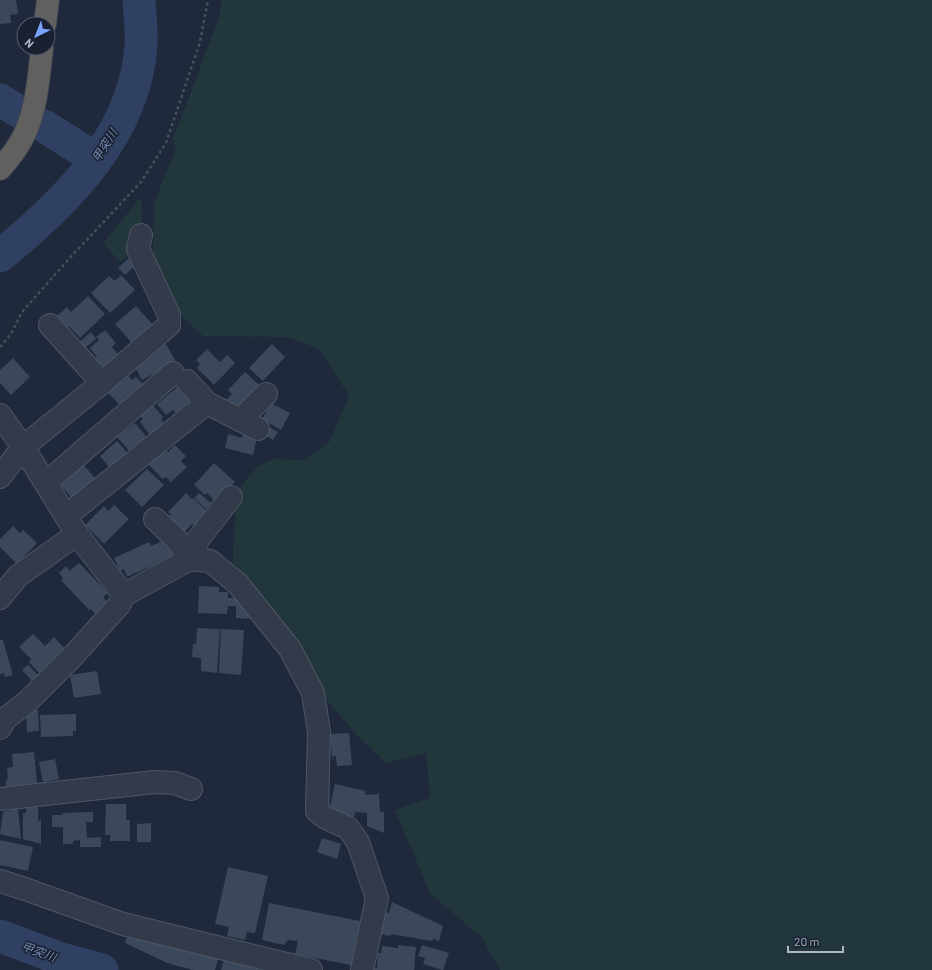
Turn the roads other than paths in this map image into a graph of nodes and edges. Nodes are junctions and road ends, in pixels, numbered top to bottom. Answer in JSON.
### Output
{"nodes":[{"id":1,"x":48,"y":0,"type":"edge"},
{"id":2,"x":46,"y":16,"type":"edge"},
{"id":3,"x":41,"y":56,"type":"edge"},
{"id":4,"x":0,"y":170,"type":"edge"},
{"id":5,"x":141,"y":235,"type":"dead end"},
{"id":6,"x":50,"y":325,"type":"dead end"},
{"id":7,"x":102,"y":383,"type":"junction"},
{"id":8,"x":266,"y":394,"type":"dead end"},
{"id":9,"x":207,"y":403,"type":"junction"},
{"id":10,"x":0,"y":415,"type":"edge"},
{"id":11,"x":24,"y":447,"type":"junction"},
{"id":12,"x":0,"y":476,"type":"edge"},
{"id":13,"x":46,"y":483,"type":"junction"},
{"id":14,"x":231,"y":497,"type":"dead end"},
{"id":15,"x":155,"y":519,"type":"dead end"},
{"id":16,"x":71,"y":525,"type":"junction"},
{"id":17,"x":193,"y":560,"type":"junction"},
{"id":18,"x":124,"y":595,"type":"junction"},
{"id":19,"x":0,"y":596,"type":"edge"},
{"id":20,"x":0,"y":728,"type":"edge"},
{"id":21,"x":191,"y":789,"type":"dead end"},
{"id":22,"x":0,"y":799,"type":"edge"},
{"id":23,"x":0,"y":881,"type":"edge"},
{"id":24,"x":311,"y":970,"type":"edge"},
{"id":25,"x":362,"y":970,"type":"edge"}],
"edges":[{"from":1,"to":2,"type":"highway"},
{"from":3,"to":4,"type":"highway"},
{"from":5,"to":7,"type":"street"},
{"from":6,"to":7,"type":"street"},
{"from":7,"to":11,"type":"street"},
{"from":8,"to":9,"type":"street"},
{"from":9,"to":13,"type":"street"},
{"from":9,"to":16,"type":"street"},
{"from":10,"to":11,"type":"street"},
{"from":11,"to":12,"type":"street"},
{"from":11,"to":13,"type":"street"},
{"from":13,"to":16,"type":"street"},
{"from":14,"to":17,"type":"street"},
{"from":15,"to":17,"type":"street"},
{"from":16,"to":18,"type":"street"},
{"from":16,"to":19,"type":"street"},
{"from":17,"to":18,"type":"street"},
{"from":17,"to":25,"type":"street"},
{"from":18,"to":20,"type":"street"},
{"from":21,"to":22,"type":"street"},
{"from":23,"to":24,"type":"street"}]}
